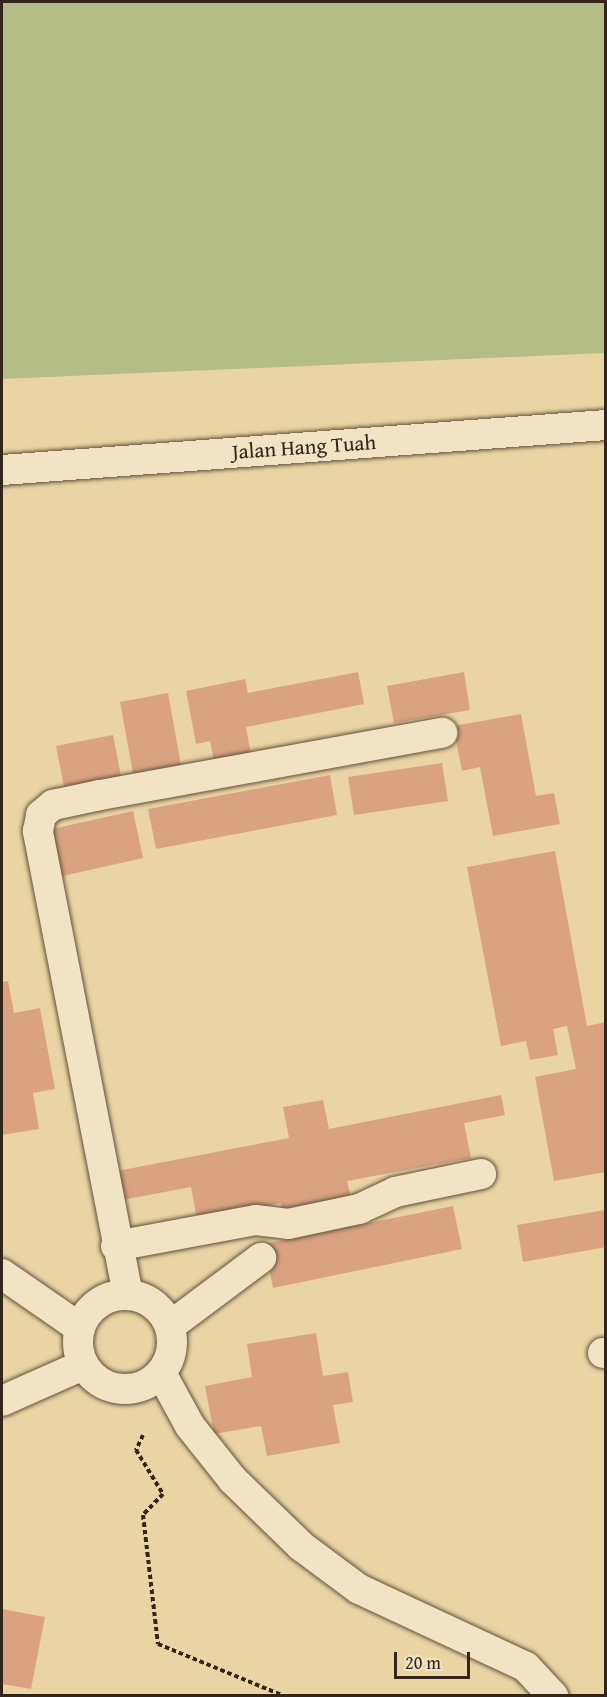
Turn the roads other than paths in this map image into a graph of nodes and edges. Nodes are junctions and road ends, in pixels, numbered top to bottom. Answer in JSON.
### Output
{"nodes":[{"id":1,"x":606,"y":425,"type":"edge"},
{"id":2,"x":2,"y":470,"type":"edge"},
{"id":3,"x":442,"y":733,"type":"dead end"},
{"id":4,"x":481,"y":1174,"type":"dead end"},
{"id":5,"x":116,"y":1246,"type":"junction"},
{"id":6,"x":261,"y":1258,"type":"dead end"},
{"id":7,"x":2,"y":1274,"type":"edge"},
{"id":8,"x":128,"y":1295,"type":"junction"},
{"id":9,"x":170,"y":1326,"type":"junction"},
{"id":10,"x":80,"y":1328,"type":"junction"},
{"id":11,"x":83,"y":1365,"type":"junction"},
{"id":12,"x":161,"y":1373,"type":"junction"},
{"id":13,"x":2,"y":1401,"type":"edge"},
{"id":14,"x":553,"y":1695,"type":"edge"}],
"edges":[{"from":1,"to":2,"type":"street","name":"Jalan Hang Tuah"},
{"from":3,"to":5,"type":"street"},
{"from":4,"to":5,"type":"street"},
{"from":5,"to":8,"type":"street"},
{"from":6,"to":9,"type":"street"},
{"from":7,"to":10,"type":"street"},
{"from":8,"to":9,"type":"street"},
{"from":8,"to":10,"type":"street"},
{"from":9,"to":12,"type":"street"},
{"from":10,"to":11,"type":"street"},
{"from":11,"to":12,"type":"street"},
{"from":11,"to":13,"type":"street"},
{"from":12,"to":14,"type":"street"}]}
